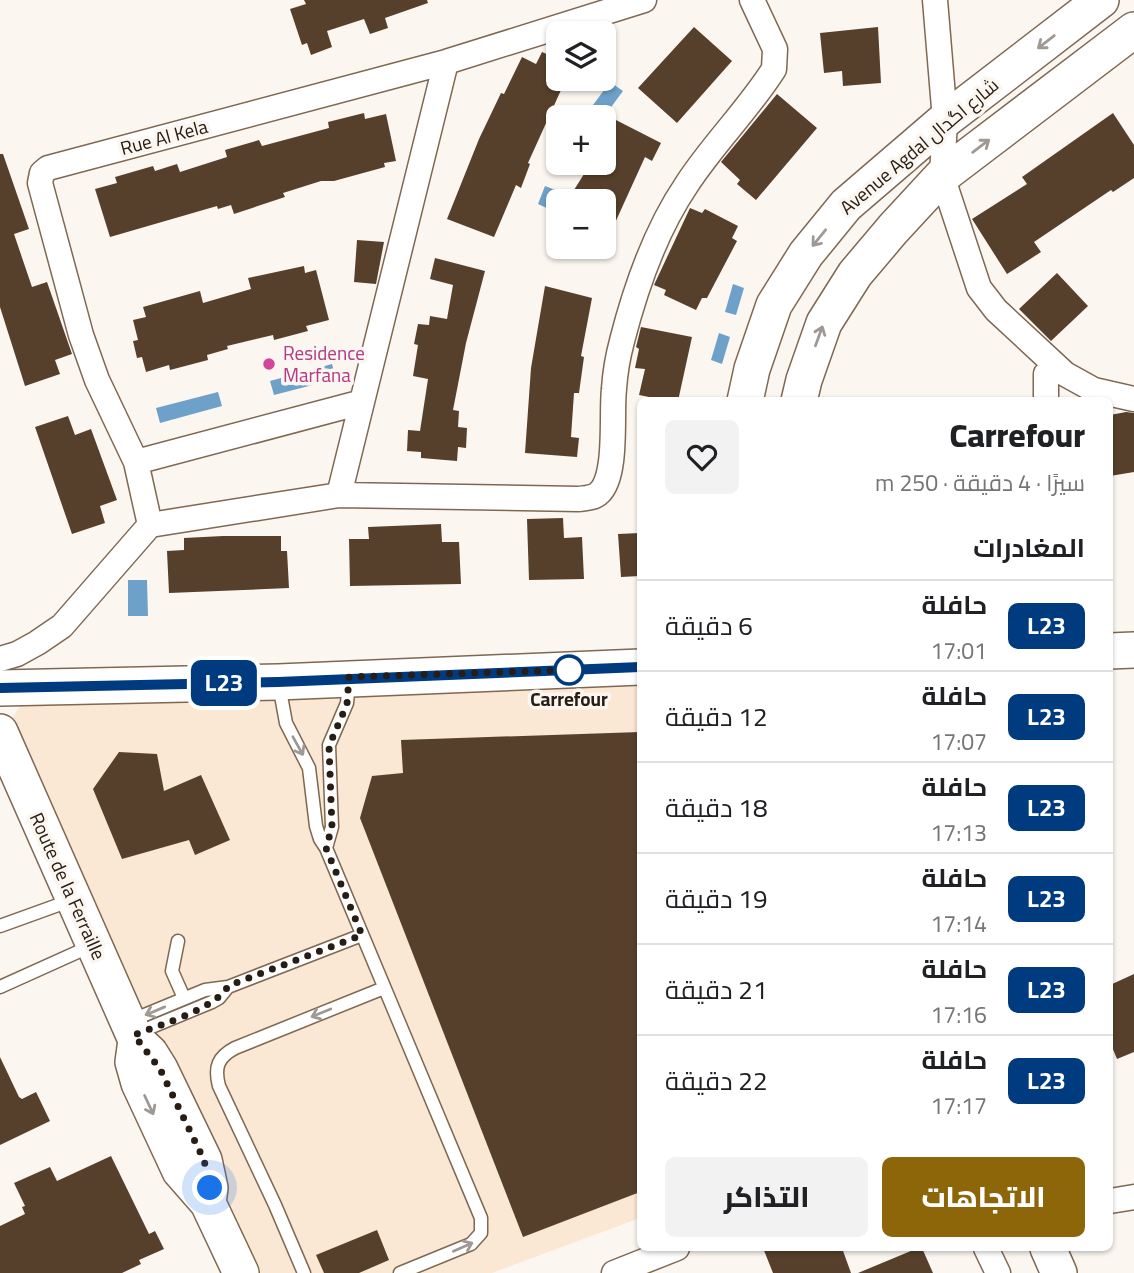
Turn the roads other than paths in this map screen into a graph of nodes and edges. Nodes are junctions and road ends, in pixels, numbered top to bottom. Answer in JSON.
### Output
{"nodes":[{"id":1,"x":643,"y":0,"type":"edge"},
{"id":2,"x":752,"y":0,"type":"edge"},
{"id":3,"x":935,"y":0,"type":"edge"},
{"id":4,"x":1101,"y":0,"type":"edge"},
{"id":5,"x":1134,"y":30,"type":"edge"},
{"id":6,"x":446,"y":62,"type":"junction"},
{"id":7,"x":945,"y":120,"type":"junction"},
{"id":8,"x":942,"y":176,"type":"junction"},
{"id":9,"x":1045,"y":374,"type":"dead end"},
{"id":10,"x":746,"y":397,"type":"edge"},
{"id":11,"x":800,"y":397,"type":"edge"},
{"id":12,"x":1046,"y":397,"type":"edge"},
{"id":13,"x":1134,"y":399,"type":"edge"},
{"id":14,"x":362,"y":402,"type":"junction"},
{"id":15,"x":136,"y":462,"type":"junction"},
{"id":16,"x":339,"y":495,"type":"junction"},
{"id":17,"x":150,"y":525,"type":"junction"},
{"id":18,"x":1134,"y":650,"type":"edge"},
{"id":19,"x":1113,"y":651,"type":"edge"},
{"id":20,"x":0,"y":659,"type":"edge"},
{"id":21,"x":637,"y":667,"type":"edge"},
{"id":22,"x":349,"y":677,"type":"junction"},
{"id":23,"x":278,"y":682,"type":"junction"},
{"id":24,"x":0,"y":688,"type":"edge"},
{"id":25,"x":0,"y":732,"type":"edge"},
{"id":26,"x":329,"y":766,"type":"junction"},
{"id":27,"x":309,"y":768,"type":"junction"},
{"id":28,"x":332,"y":809,"type":"junction"},
{"id":29,"x":314,"y":811,"type":"junction"},
{"id":30,"x":326,"y":848,"type":"junction"},
{"id":31,"x":74,"y":899,"type":"junction"},
{"id":32,"x":0,"y":926,"type":"edge"},
{"id":33,"x":362,"y":935,"type":"junction"},
{"id":34,"x":178,"y":941,"type":"dead end"},
{"id":35,"x":94,"y":945,"type":"junction"},
{"id":36,"x":228,"y":986,"type":"junction"},
{"id":37,"x":0,"y":987,"type":"edge"},
{"id":38,"x":384,"y":988,"type":"junction"},
{"id":39,"x":184,"y":998,"type":"junction"},
{"id":40,"x":133,"y":1032,"type":"junction"},
{"id":41,"x":1134,"y":1197,"type":"edge"},
{"id":42,"x":1113,"y":1200,"type":"edge"},
{"id":43,"x":669,"y":1251,"type":"edge"},
{"id":44,"x":987,"y":1251,"type":"edge"},
{"id":45,"x":1049,"y":1251,"type":"edge"},
{"id":46,"x":241,"y":1273,"type":"edge"},
{"id":47,"x":304,"y":1273,"type":"edge"},
{"id":48,"x":400,"y":1273,"type":"edge"},
{"id":49,"x":614,"y":1273,"type":"edge"},
{"id":50,"x":998,"y":1273,"type":"edge"},
{"id":51,"x":1059,"y":1273,"type":"edge"}],
"edges":[{"from":1,"to":6,"type":"street","name":"Rue Al Kela"},
{"from":2,"to":16,"type":"street"},
{"from":3,"to":7,"type":"street"},
{"from":4,"to":7,"type":"street","name":"Avenue Agdal شارع اگدال","one_way":true},
{"from":8,"to":5,"type":"street","name":"Avenue Agdal شارع اگدال","one_way":true},
{"from":6,"to":14,"type":"street"},
{"from":6,"to":15,"type":"street","name":"Rue Al Kela"},
{"from":7,"to":8,"type":"street"},
{"from":7,"to":10,"type":"street","name":"Avenue Agdal شارع اگدال","one_way":true},
{"from":11,"to":8,"type":"street","name":"Avenue Agdal شارع اگدال","one_way":true},
{"from":8,"to":13,"type":"street"},
{"from":9,"to":12,"type":"street"},
{"from":14,"to":15,"type":"street"},
{"from":14,"to":16,"type":"street"},
{"from":15,"to":17,"type":"street","name":"Rue Al Kela"},
{"from":16,"to":17,"type":"street"},
{"from":17,"to":20,"type":"street"},
{"from":18,"to":19,"type":"street"},
{"from":21,"to":22,"type":"street"},
{"from":22,"to":23,"type":"street"},
{"from":22,"to":26,"type":"lane"},
{"from":23,"to":24,"type":"street"},
{"from":23,"to":27,"type":"lane","one_way":true},
{"from":25,"to":31,"type":"street","name":"Route de la Ferraille"},
{"from":26,"to":27,"type":"lane"},
{"from":26,"to":28,"type":"lane"},
{"from":27,"to":29,"type":"lane"},
{"from":28,"to":29,"type":"lane"},
{"from":28,"to":30,"type":"lane"},
{"from":29,"to":30,"type":"lane"},
{"from":30,"to":33,"type":"lane"},
{"from":31,"to":32,"type":"lane"},
{"from":31,"to":35,"type":"street","name":"Route de la Ferraille"},
{"from":33,"to":36,"type":"lane"},
{"from":33,"to":38,"type":"lane"},
{"from":34,"to":39,"type":"lane"},
{"from":35,"to":37,"type":"lane"},
{"from":35,"to":40,"type":"street","name":"Route de la Ferraille"},
{"from":36,"to":39,"type":"lane"},
{"from":36,"to":40,"type":"lane"},
{"from":38,"to":47,"type":"lane","one_way":true},
{"from":48,"to":38,"type":"lane","one_way":true},
{"from":39,"to":40,"type":"lane","one_way":true},
{"from":40,"to":46,"type":"street","name":"Route de la Ferraille"},
{"from":41,"to":42,"type":"street"},
{"from":43,"to":49,"type":"street"},
{"from":44,"to":50,"type":"street"},
{"from":45,"to":51,"type":"street"}]}
